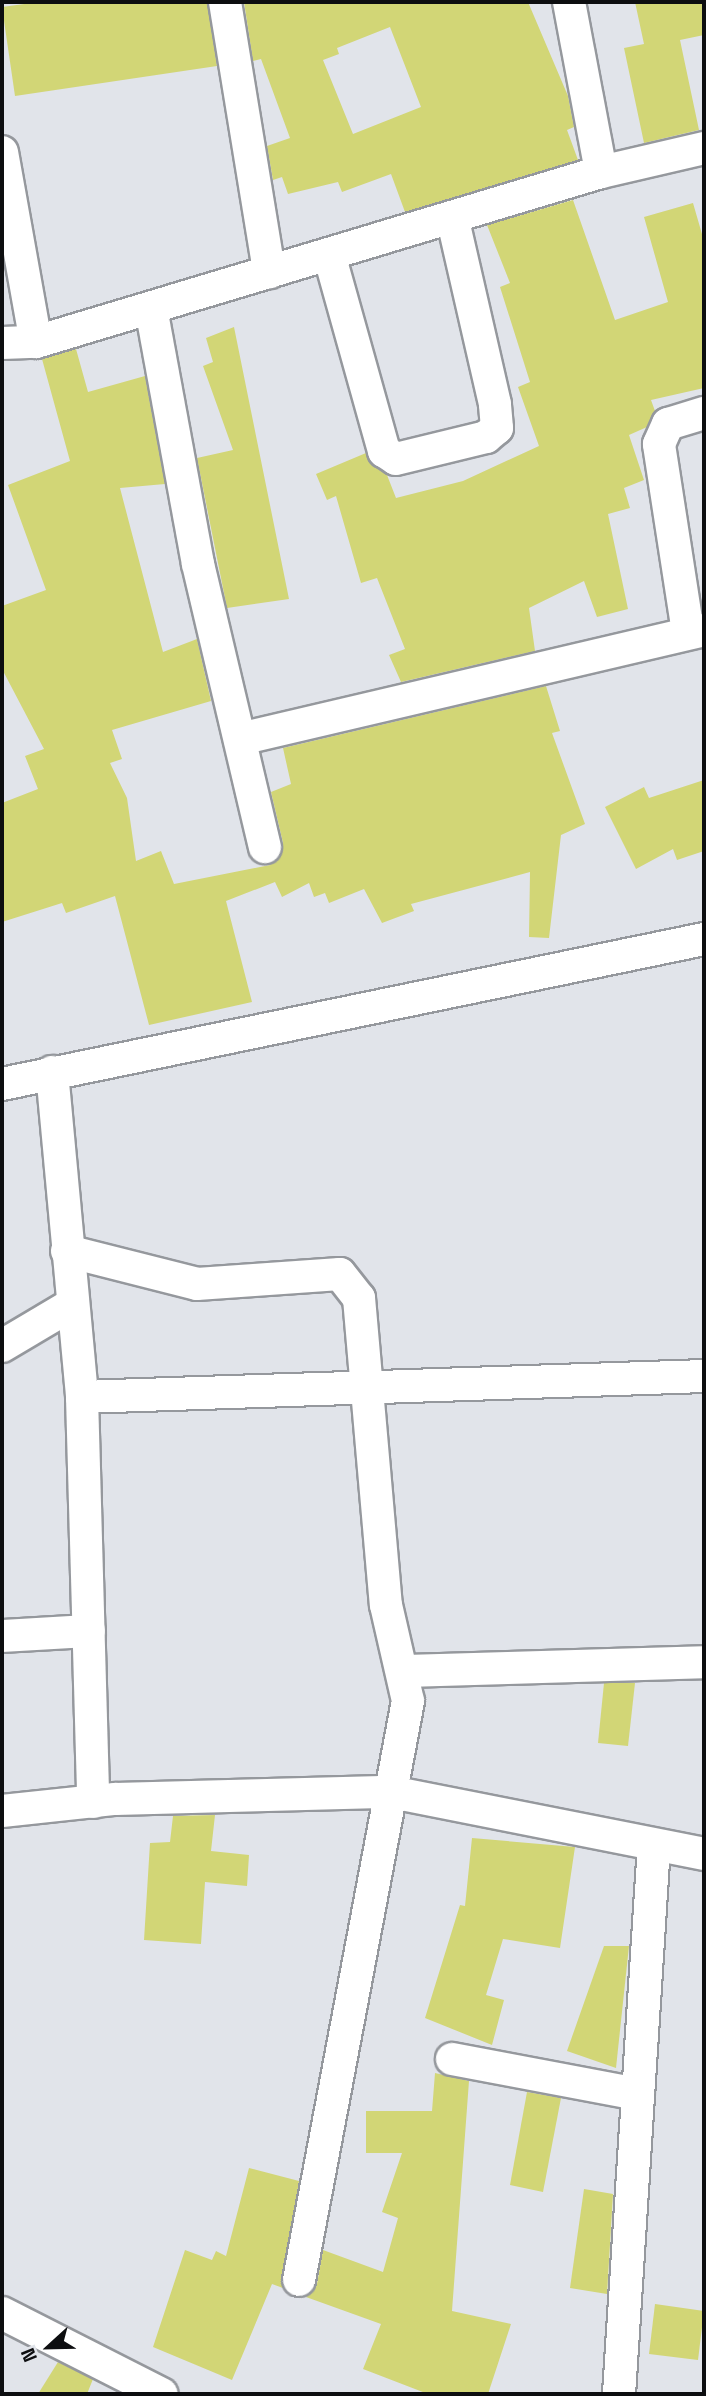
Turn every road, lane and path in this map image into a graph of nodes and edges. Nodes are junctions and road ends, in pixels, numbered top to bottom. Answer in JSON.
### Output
{"nodes":[{"id":1,"x":225,"y":2,"type":"edge"},
{"id":2,"x":569,"y":2,"type":"edge"},
{"id":3,"x":704,"y":148,"type":"edge"},
{"id":4,"x":2,"y":152,"type":"edge"},
{"id":5,"x":601,"y":172,"type":"junction"},
{"id":6,"x":452,"y":217,"type":"junction"},
{"id":7,"x":328,"y":254,"type":"junction"},
{"id":8,"x":270,"y":272,"type":"junction"},
{"id":9,"x":151,"y":308,"type":"junction"},
{"id":10,"x":36,"y":342,"type":"junction"},
{"id":11,"x":2,"y":344,"type":"edge"},
{"id":12,"x":704,"y":413,"type":"edge"},
{"id":13,"x":696,"y":631,"type":"edge"},
{"id":14,"x":240,"y":739,"type":"junction"},
{"id":15,"x":265,"y":847,"type":"dead end"},
{"id":16,"x":704,"y":939,"type":"edge"},
{"id":17,"x":52,"y":1072,"type":"junction"},
{"id":18,"x":2,"y":1084,"type":"edge"},
{"id":19,"x":67,"y":1251,"type":"junction"},
{"id":20,"x":71,"y":1305,"type":"junction"},
{"id":21,"x":2,"y":1346,"type":"edge"},
{"id":22,"x":703,"y":1375,"type":"edge"},
{"id":23,"x":364,"y":1386,"type":"junction"},
{"id":24,"x":82,"y":1397,"type":"junction"},
{"id":25,"x":89,"y":1630,"type":"junction"},
{"id":26,"x":2,"y":1636,"type":"edge"},
{"id":27,"x":704,"y":1662,"type":"edge"},
{"id":28,"x":405,"y":1671,"type":"junction"},
{"id":29,"x":391,"y":1792,"type":"junction"},
{"id":30,"x":93,"y":1801,"type":"junction"},
{"id":31,"x":2,"y":1811,"type":"edge"},
{"id":32,"x":654,"y":1845,"type":"junction"},
{"id":33,"x":704,"y":1854,"type":"edge"},
{"id":34,"x":452,"y":2059,"type":"dead end"},
{"id":35,"x":638,"y":2094,"type":"junction"},
{"id":36,"x":299,"y":2280,"type":"dead end"},
{"id":37,"x":2,"y":2313,"type":"edge"},
{"id":38,"x":162,"y":2394,"type":"edge"},
{"id":39,"x":619,"y":2394,"type":"edge"}],
"edges":[{"from":1,"to":8,"type":"street"},
{"from":2,"to":5,"type":"street"},
{"from":3,"to":5,"type":"street"},
{"from":4,"to":10,"type":"street"},
{"from":5,"to":6,"type":"street"},
{"from":6,"to":7,"type":"street"},
{"from":6,"to":7,"type":"street"},
{"from":7,"to":8,"type":"street"},
{"from":8,"to":9,"type":"street"},
{"from":9,"to":10,"type":"street"},
{"from":9,"to":14,"type":"street"},
{"from":10,"to":11,"type":"street"},
{"from":12,"to":13,"type":"street"},
{"from":13,"to":14,"type":"street"},
{"from":14,"to":15,"type":"street"},
{"from":16,"to":17,"type":"street"},
{"from":17,"to":18,"type":"street"},
{"from":17,"to":19,"type":"street"},
{"from":19,"to":20,"type":"street"},
{"from":19,"to":23,"type":"street"},
{"from":20,"to":21,"type":"street"},
{"from":20,"to":24,"type":"street"},
{"from":22,"to":23,"type":"street"},
{"from":23,"to":24,"type":"street"},
{"from":23,"to":28,"type":"street"},
{"from":24,"to":25,"type":"street"},
{"from":25,"to":26,"type":"street"},
{"from":25,"to":30,"type":"street"},
{"from":27,"to":28,"type":"street"},
{"from":28,"to":29,"type":"street"},
{"from":29,"to":30,"type":"street"},
{"from":29,"to":32,"type":"street"},
{"from":29,"to":36,"type":"street"},
{"from":30,"to":31,"type":"street"},
{"from":32,"to":33,"type":"street"},
{"from":32,"to":35,"type":"street"},
{"from":34,"to":35,"type":"street"},
{"from":35,"to":39,"type":"street"},
{"from":37,"to":38,"type":"street"}]}
